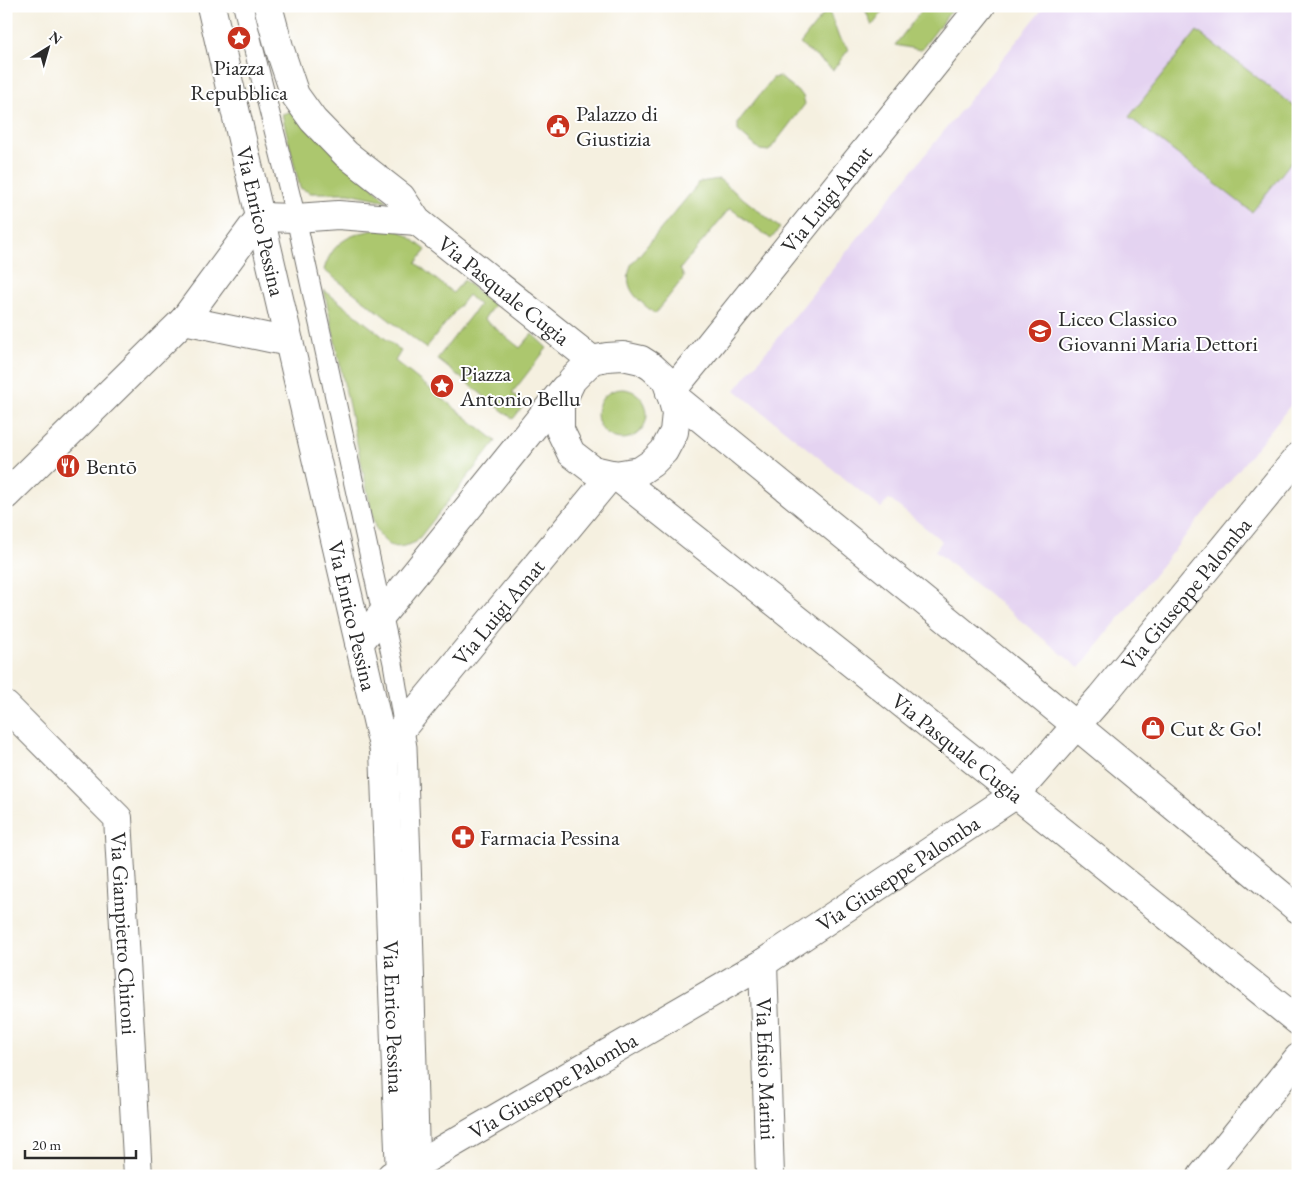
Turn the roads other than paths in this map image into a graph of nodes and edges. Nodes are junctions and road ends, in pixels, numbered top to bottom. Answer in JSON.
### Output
{"nodes":[{"id":1,"x":211,"y":6,"type":"edge"},
{"id":2,"x":243,"y":6,"type":"edge"},
{"id":3,"x":268,"y":6,"type":"edge"},
{"id":4,"x":981,"y":6,"type":"edge"},
{"id":5,"x":260,"y":217,"type":"junction"},
{"id":6,"x":296,"y":218,"type":"junction"},
{"id":7,"x":417,"y":221,"type":"junction"},
{"id":8,"x":184,"y":320,"type":"junction"},
{"id":9,"x":289,"y":342,"type":"junction"},
{"id":10,"x":592,"y":360,"type":"junction"},
{"id":11,"x":572,"y":380,"type":"junction"},
{"id":12,"x":670,"y":394,"type":"junction"},
{"id":13,"x":1298,"y":457,"type":"edge"},
{"id":14,"x":614,"y":475,"type":"junction"},
{"id":15,"x":6,"y":495,"type":"edge"},
{"id":16,"x":382,"y":614,"type":"junction"},
{"id":17,"x":358,"y":643,"type":"junction"},
{"id":18,"x":6,"y":706,"type":"edge"},
{"id":19,"x":1077,"y":726,"type":"junction"},
{"id":20,"x":404,"y":727,"type":"junction"},
{"id":21,"x":384,"y":750,"type":"junction"},
{"id":22,"x":1016,"y":794,"type":"junction"},
{"id":23,"x":1298,"y":909,"type":"edge"},
{"id":24,"x":763,"y":963,"type":"junction"},
{"id":25,"x":1298,"y":1022,"type":"edge"},
{"id":26,"x":1298,"y":1058,"type":"edge"},
{"id":27,"x":406,"y":1173,"type":"edge"},
{"id":28,"x":138,"y":1176,"type":"edge"},
{"id":29,"x":770,"y":1176,"type":"edge"},
{"id":30,"x":1202,"y":1176,"type":"edge"}],
"edges":[{"from":1,"to":5,"type":"street","name":"Via Enrico Pessina"},
{"from":2,"to":6,"type":"lane"},
{"from":3,"to":7,"type":"street","name":"Via Pasquale Cugia"},
{"from":4,"to":12,"type":"street","name":"Via Luigi Amat"},
{"from":5,"to":6,"type":"street"},
{"from":5,"to":8,"type":"street"},
{"from":5,"to":9,"type":"street","name":"Via Enrico Pessina"},
{"from":6,"to":7,"type":"street"},
{"from":6,"to":16,"type":"lane"},
{"from":7,"to":10,"type":"street","name":"Via Pasquale Cugia"},
{"from":8,"to":9,"type":"street"},
{"from":8,"to":15,"type":"street"},
{"from":9,"to":17,"type":"street","name":"Via Enrico Pessina"},
{"from":10,"to":11,"type":"street"},
{"from":10,"to":12,"type":"street"},
{"from":11,"to":14,"type":"street"},
{"from":11,"to":16,"type":"street"},
{"from":12,"to":14,"type":"street"},
{"from":12,"to":19,"type":"street"},
{"from":13,"to":19,"type":"street","name":"Via Giuseppe Palomba"},
{"from":14,"to":20,"type":"street","name":"Via Luigi Amat"},
{"from":14,"to":22,"type":"street","name":"Via Pasquale Cugia"},
{"from":16,"to":17,"type":"street"},
{"from":16,"to":20,"type":"lane"},
{"from":17,"to":21,"type":"street","name":"Via Enrico Pessina"},
{"from":18,"to":28,"type":"street","name":"Via Giampietro Chironi"},
{"from":19,"to":22,"type":"street","name":"Via Giuseppe Palomba"},
{"from":19,"to":23,"type":"street"},
{"from":20,"to":21,"type":"street","name":"Via Luigi Amat"},
{"from":20,"to":27,"type":"lane"},
{"from":21,"to":27,"type":"street","name":"Via Enrico Pessina"},
{"from":22,"to":24,"type":"street","name":"Via Giuseppe Palomba"},
{"from":22,"to":25,"type":"street","name":"Via Pasquale Cugia"},
{"from":24,"to":27,"type":"street","name":"Via Giuseppe Palomba"},
{"from":24,"to":29,"type":"street","name":"Via Efisio Marini"},
{"from":26,"to":30,"type":"street"}]}
